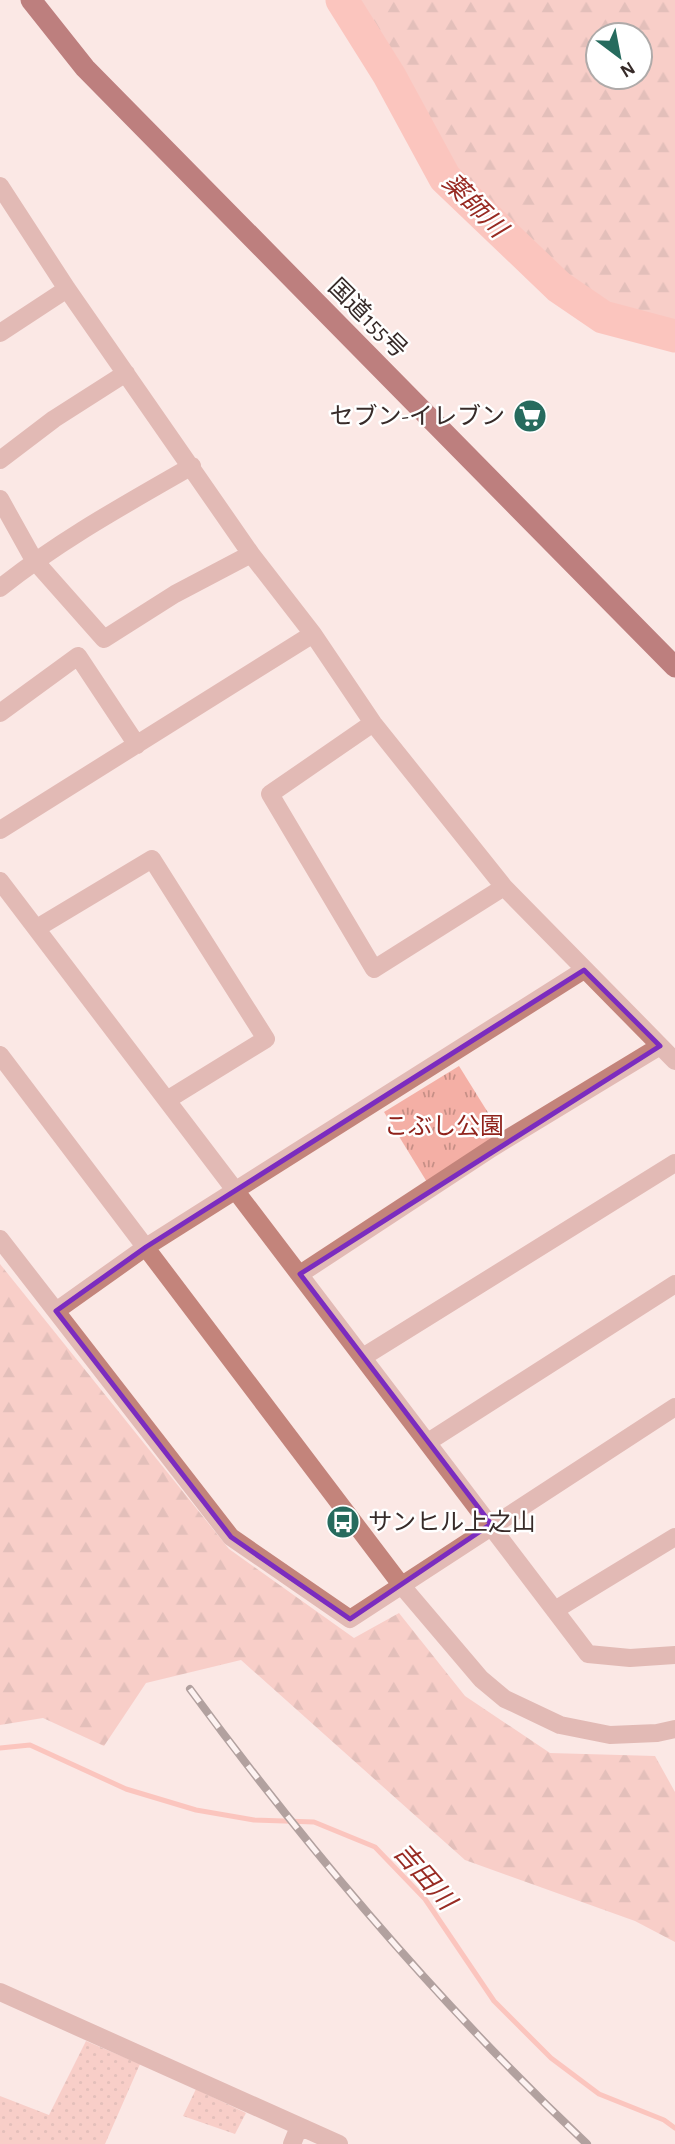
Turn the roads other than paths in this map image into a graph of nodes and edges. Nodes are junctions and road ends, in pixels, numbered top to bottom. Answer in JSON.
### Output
{"nodes":[{"id":1,"x":31,"y":0,"type":"edge"},
{"id":2,"x":2,"y":194,"type":"edge"},
{"id":3,"x":67,"y":289,"type":"junction"},
{"id":4,"x":0,"y":333,"type":"edge"},
{"id":5,"x":126,"y":373,"type":"junction"},
{"id":6,"x":0,"y":460,"type":"edge"},
{"id":7,"x":192,"y":466,"type":"junction"},
{"id":8,"x":0,"y":499,"type":"edge"},
{"id":9,"x":251,"y":554,"type":"junction"},
{"id":10,"x":34,"y":560,"type":"junction"},
{"id":11,"x":0,"y":588,"type":"edge"},
{"id":12,"x":313,"y":634,"type":"junction"},
{"id":13,"x":675,"y":667,"type":"edge"},
{"id":14,"x":0,"y":713,"type":"edge"},
{"id":15,"x":373,"y":723,"type":"junction"},
{"id":16,"x":137,"y":745,"type":"junction"},
{"id":17,"x":0,"y":830,"type":"edge"},
{"id":18,"x":0,"y":881,"type":"edge"},
{"id":19,"x":504,"y":887,"type":"junction"},
{"id":20,"x":37,"y":928,"type":"junction"},
{"id":21,"x":584,"y":970,"type":"junction"},
{"id":22,"x":660,"y":1046,"type":"junction"},
{"id":23,"x":0,"y":1055,"type":"edge"},
{"id":24,"x":675,"y":1061,"type":"edge"},
{"id":25,"x":167,"y":1100,"type":"junction"},
{"id":26,"x":675,"y":1163,"type":"edge"},
{"id":27,"x":234,"y":1190,"type":"junction"},
{"id":28,"x":0,"y":1239,"type":"edge"},
{"id":29,"x":146,"y":1247,"type":"junction"},
{"id":30,"x":300,"y":1274,"type":"junction"},
{"id":31,"x":675,"y":1284,"type":"edge"},
{"id":32,"x":56,"y":1311,"type":"junction"},
{"id":33,"x":363,"y":1357,"type":"junction"},
{"id":34,"x":675,"y":1407,"type":"edge"},
{"id":35,"x":428,"y":1442,"type":"junction"},
{"id":36,"x":491,"y":1524,"type":"junction"},
{"id":37,"x":675,"y":1537,"type":"edge"},
{"id":38,"x":402,"y":1586,"type":"junction"},
{"id":39,"x":555,"y":1610,"type":"junction"},
{"id":40,"x":675,"y":1656,"type":"edge"},
{"id":41,"x":675,"y":1729,"type":"edge"},
{"id":42,"x":0,"y":1992,"type":"edge"},
{"id":43,"x":296,"y":2136,"type":"edge"},
{"id":44,"x":339,"y":2144,"type":"edge"}],
"edges":[{"from":1,"to":13,"type":"highway","name":"国道155号"},
{"from":2,"to":3,"type":"street"},
{"from":3,"to":4,"type":"street"},
{"from":3,"to":5,"type":"street"},
{"from":5,"to":6,"type":"street"},
{"from":5,"to":7,"type":"street"},
{"from":7,"to":9,"type":"street"},
{"from":7,"to":10,"type":"street"},
{"from":8,"to":10,"type":"street"},
{"from":9,"to":10,"type":"street"},
{"from":9,"to":12,"type":"street"},
{"from":10,"to":11,"type":"street"},
{"from":12,"to":15,"type":"street"},
{"from":12,"to":16,"type":"street"},
{"from":14,"to":16,"type":"street"},
{"from":15,"to":19,"type":"street"},
{"from":15,"to":19,"type":"street"},
{"from":16,"to":17,"type":"street"},
{"from":18,"to":20,"type":"street"},
{"from":19,"to":21,"type":"street"},
{"from":20,"to":25,"type":"street"},
{"from":20,"to":25,"type":"street"},
{"from":21,"to":22,"type":"street"},
{"from":21,"to":27,"type":"street"},
{"from":22,"to":24,"type":"street"},
{"from":22,"to":30,"type":"street"},
{"from":23,"to":29,"type":"street"},
{"from":25,"to":27,"type":"street"},
{"from":26,"to":33,"type":"street"},
{"from":27,"to":29,"type":"street"},
{"from":27,"to":30,"type":"street"},
{"from":28,"to":32,"type":"street"},
{"from":29,"to":32,"type":"street"},
{"from":29,"to":38,"type":"street"},
{"from":30,"to":33,"type":"street"},
{"from":31,"to":35,"type":"street"},
{"from":32,"to":38,"type":"street"},
{"from":33,"to":35,"type":"street"},
{"from":34,"to":36,"type":"street"},
{"from":35,"to":36,"type":"street"},
{"from":36,"to":38,"type":"street"},
{"from":36,"to":39,"type":"street"},
{"from":37,"to":39,"type":"street"},
{"from":38,"to":41,"type":"street"},
{"from":39,"to":40,"type":"street"},
{"from":42,"to":43,"type":"street"},
{"from":43,"to":44,"type":"street"}]}
